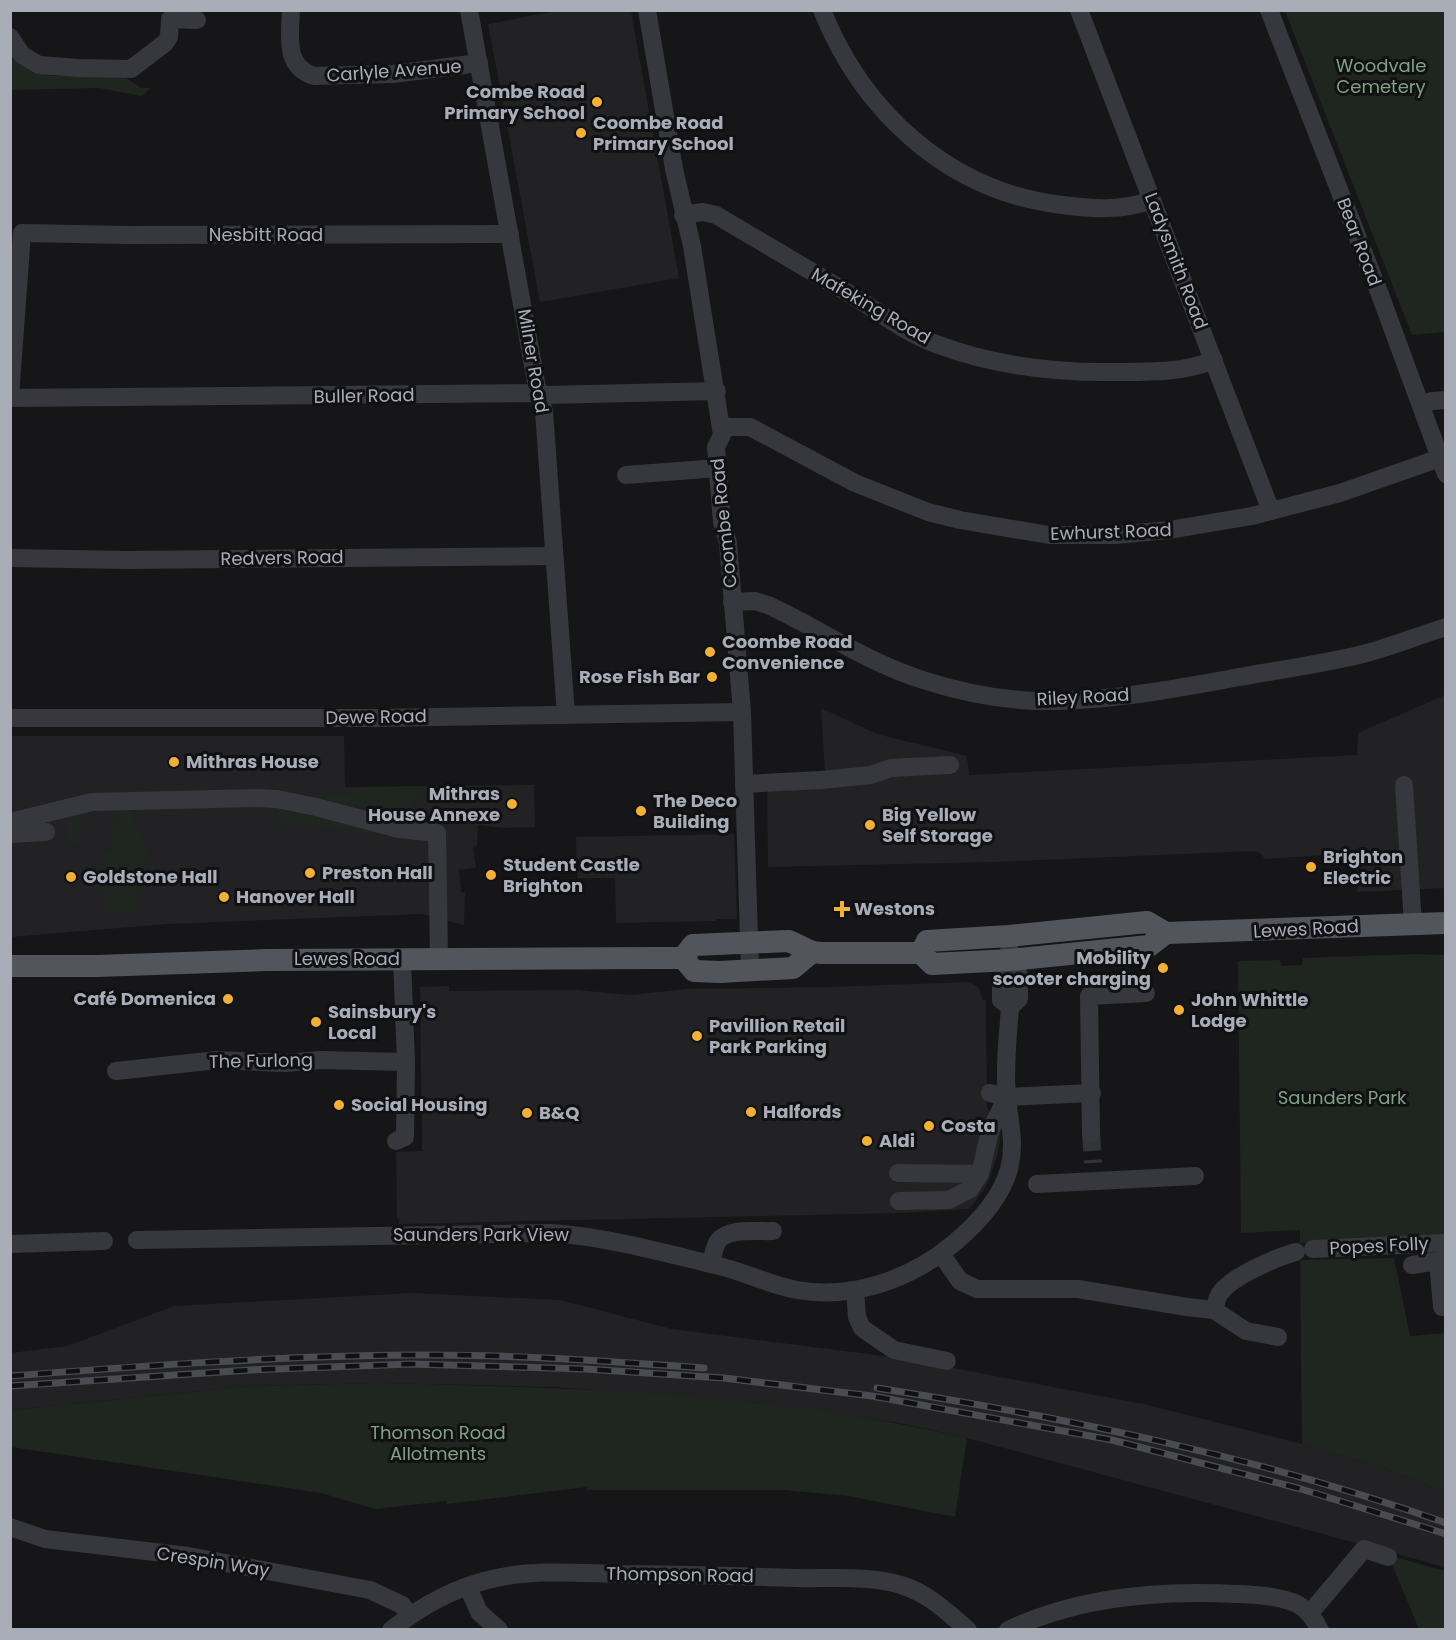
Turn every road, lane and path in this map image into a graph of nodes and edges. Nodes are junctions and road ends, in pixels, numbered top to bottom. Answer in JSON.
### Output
{"nodes":[{"id":1,"x":291,"y":10,"type":"edge"},
{"id":2,"x":469,"y":10,"type":"edge"},
{"id":3,"x":647,"y":10,"type":"edge"},
{"id":4,"x":822,"y":10,"type":"edge"},
{"id":5,"x":1079,"y":10,"type":"edge"},
{"id":6,"x":1269,"y":10,"type":"edge"},
{"id":7,"x":197,"y":20,"type":"dead end"},
{"id":8,"x":10,"y":37,"type":"edge"},
{"id":9,"x":479,"y":63,"type":"junction"},
{"id":10,"x":1152,"y":200,"type":"junction"},
{"id":11,"x":683,"y":215,"type":"junction"},
{"id":12,"x":510,"y":234,"type":"junction"},
{"id":13,"x":1214,"y":360,"type":"junction"},
{"id":14,"x":717,"y":391,"type":"junction"},
{"id":15,"x":538,"y":393,"type":"junction"},
{"id":16,"x":10,"y":397,"type":"edge"},
{"id":17,"x":1446,"y":400,"type":"edge"},
{"id":18,"x":1421,"y":405,"type":"junction"},
{"id":19,"x":721,"y":427,"type":"junction"},
{"id":20,"x":1443,"y":466,"type":"edge"},
{"id":21,"x":718,"y":468,"type":"junction"},
{"id":22,"x":626,"y":475,"type":"dead end"},
{"id":23,"x":1271,"y":512,"type":"junction"},
{"id":24,"x":554,"y":556,"type":"junction"},
{"id":25,"x":10,"y":558,"type":"edge"},
{"id":26,"x":732,"y":602,"type":"junction"},
{"id":27,"x":1446,"y":627,"type":"edge"},
{"id":28,"x":742,"y":712,"type":"junction"},
{"id":29,"x":566,"y":715,"type":"junction"},
{"id":30,"x":10,"y":718,"type":"edge"},
{"id":31,"x":950,"y":765,"type":"dead end"},
{"id":32,"x":744,"y":784,"type":"junction"},
{"id":33,"x":1404,"y":785,"type":"dead end"},
{"id":34,"x":10,"y":822,"type":"edge"},
{"id":35,"x":46,"y":832,"type":"dead end"},
{"id":36,"x":10,"y":834,"type":"edge"},
{"id":37,"x":1446,"y":923,"type":"edge"},
{"id":38,"x":1413,"y":924,"type":"junction"},
{"id":39,"x":1166,"y":933,"type":"junction"},
{"id":40,"x":1009,"y":936,"type":"junction"},
{"id":41,"x":749,"y":942,"type":"junction"},
{"id":42,"x":812,"y":952,"type":"junction"},
{"id":43,"x":921,"y":953,"type":"junction"},
{"id":44,"x":439,"y":958,"type":"junction"},
{"id":45,"x":683,"y":958,"type":"junction"},
{"id":46,"x":402,"y":959,"type":"junction"},
{"id":47,"x":1010,"y":964,"type":"junction"},
{"id":48,"x":10,"y":966,"type":"edge"},
{"id":49,"x":750,"y":971,"type":"junction"},
{"id":50,"x":1146,"y":993,"type":"dead end"},
{"id":51,"x":405,"y":1062,"type":"junction"},
{"id":52,"x":116,"y":1071,"type":"dead end"},
{"id":53,"x":1092,"y":1093,"type":"junction"},
{"id":54,"x":998,"y":1095,"type":"junction"},
{"id":55,"x":1091,"y":1133,"type":"tunnel mouth"},
{"id":56,"x":396,"y":1141,"type":"dead end"},
{"id":57,"x":898,"y":1173,"type":"dead end"},
{"id":58,"x":980,"y":1174,"type":"junction"},
{"id":59,"x":1195,"y":1176,"type":"dead end"},
{"id":60,"x":1037,"y":1184,"type":"dead end"},
{"id":61,"x":899,"y":1201,"type":"dead end"},
{"id":62,"x":773,"y":1231,"type":"dead end"},
{"id":63,"x":136,"y":1240,"type":"dead end"},
{"id":64,"x":104,"y":1241,"type":"dead end"},
{"id":65,"x":1446,"y":1243,"type":"edge"},
{"id":66,"x":10,"y":1244,"type":"edge"},
{"id":67,"x":941,"y":1254,"type":"junction"},
{"id":68,"x":1442,"y":1261,"type":"edge"},
{"id":69,"x":711,"y":1264,"type":"junction"},
{"id":70,"x":1412,"y":1264,"type":"dead end"},
{"id":71,"x":855,"y":1290,"type":"junction"},
{"id":72,"x":1442,"y":1307,"type":"dead end"},
{"id":73,"x":1214,"y":1310,"type":"junction"},
{"id":74,"x":1278,"y":1337,"type":"dead end"},
{"id":75,"x":947,"y":1361,"type":"dead end"},
{"id":76,"x":10,"y":1527,"type":"edge"},
{"id":77,"x":1388,"y":1557,"type":"dead end"},
{"id":78,"x":468,"y":1587,"type":"junction"},
{"id":79,"x":1310,"y":1613,"type":"junction"},
{"id":80,"x":410,"y":1615,"type":"junction"},
{"id":81,"x":391,"y":1629,"type":"edge"},
{"id":82,"x":499,"y":1629,"type":"edge"},
{"id":83,"x":968,"y":1629,"type":"edge"},
{"id":84,"x":1008,"y":1629,"type":"edge"},
{"id":85,"x":1320,"y":1629,"type":"edge"}],
"edges":[{"from":1,"to":9,"type":"street","name":"Carlyle Avenue"},
{"from":2,"to":9,"type":"street","name":"Milner Road"},
{"from":3,"to":11,"type":"street","name":"Coombe Road"},
{"from":4,"to":10,"type":"street"},
{"from":5,"to":10,"type":"street","name":"Ladysmith Road"},
{"from":6,"to":18,"type":"street","name":"Bear Road"},
{"from":7,"to":8,"type":"street"},
{"from":9,"to":12,"type":"street","name":"Milner Road"},
{"from":10,"to":13,"type":"street","name":"Ladysmith Road"},
{"from":11,"to":13,"type":"street","name":"Mafeking Road"},
{"from":11,"to":14,"type":"street","name":"Coombe Road"},
{"from":12,"to":15,"type":"street","name":"Milner Road"},
{"from":12,"to":16,"type":"street","name":"Nesbitt Road"},
{"from":13,"to":23,"type":"street","name":"Ladysmith Road"},
{"from":14,"to":15,"type":"street","name":"Buller Road"},
{"from":14,"to":19,"type":"street","name":"Coombe Road"},
{"from":15,"to":16,"type":"street","name":"Buller Road"},
{"from":15,"to":24,"type":"street","name":"Milner Road"},
{"from":17,"to":18,"type":"street"},
{"from":18,"to":20,"type":"street","name":"Bear Road"},
{"from":19,"to":21,"type":"street","name":"Coombe Road"},
{"from":19,"to":23,"type":"street","name":"Ewhurst Road"},
{"from":20,"to":23,"type":"street","name":"Ewhurst Road"},
{"from":21,"to":22,"type":"street"},
{"from":21,"to":26,"type":"street","name":"Coombe Road"},
{"from":24,"to":25,"type":"street","name":"Redvers Road"},
{"from":24,"to":29,"type":"street","name":"Milner Road"},
{"from":26,"to":27,"type":"street","name":"Riley Road"},
{"from":26,"to":28,"type":"street","name":"Coombe Road"},
{"from":28,"to":29,"type":"street","name":"Dewe Road"},
{"from":28,"to":32,"type":"street","name":"Coombe Road"},
{"from":29,"to":30,"type":"street","name":"Dewe Road"},
{"from":31,"to":32,"type":"street"},
{"from":32,"to":41,"type":"street","name":"Coombe Road"},
{"from":33,"to":38,"type":"street"},
{"from":34,"to":44,"type":"street"},
{"from":35,"to":36,"type":"street"},
{"from":37,"to":38,"type":"main road","name":"Lewes Road"},
{"from":38,"to":39,"type":"main road","name":"Lewes Road"},
{"from":39,"to":40,"type":"main road","name":"Lewes Road"},
{"from":39,"to":47,"type":"main road","name":"Lewes Road"},
{"from":40,"to":43,"type":"main road","name":"Lewes Road"},
{"from":40,"to":47,"type":"street"},
{"from":41,"to":42,"type":"main road","name":"Lewes Road"},
{"from":41,"to":45,"type":"main road","name":"Lewes Road"},
{"from":41,"to":49,"type":"street","name":"Coombe Road"},
{"from":42,"to":43,"type":"main road","name":"Lewes Road"},
{"from":42,"to":49,"type":"main road","name":"Lewes Road"},
{"from":43,"to":47,"type":"main road","name":"Lewes Road"},
{"from":44,"to":45,"type":"main road","name":"Lewes Road"},
{"from":44,"to":46,"type":"main road","name":"Lewes Road"},
{"from":45,"to":49,"type":"main road","name":"Lewes Road"},
{"from":46,"to":48,"type":"main road","name":"Lewes Road"},
{"from":46,"to":51,"type":"street"},
{"from":47,"to":54,"type":"street"},
{"from":50,"to":53,"type":"street"},
{"from":51,"to":52,"type":"street","name":"The Furlong"},
{"from":51,"to":56,"type":"street"},
{"from":53,"to":54,"type":"street"},
{"from":53,"to":55,"type":"street"},
{"from":54,"to":58,"type":"street"},
{"from":54,"to":67,"type":"street","name":"Saunders Park View"},
{"from":57,"to":58,"type":"street"},
{"from":58,"to":61,"type":"street"},
{"from":59,"to":60,"type":"street"},
{"from":62,"to":69,"type":"street"},
{"from":63,"to":69,"type":"street","name":"Saunders Park View"},
{"from":64,"to":66,"type":"street"},
{"from":65,"to":73,"type":"street","name":"Popes Folly"},
{"from":67,"to":71,"type":"street","name":"Saunders Park View"},
{"from":67,"to":73,"type":"street"},
{"from":68,"to":70,"type":"street"},
{"from":68,"to":72,"type":"street"},
{"from":69,"to":71,"type":"street","name":"Saunders Park View"},
{"from":71,"to":75,"type":"street"},
{"from":73,"to":74,"type":"street"},
{"from":76,"to":80,"type":"street","name":"Crespin Way"},
{"from":77,"to":79,"type":"street"},
{"from":78,"to":80,"type":"street","name":"Thompson Road"},
{"from":78,"to":82,"type":"street"},
{"from":78,"to":83,"type":"street","name":"Thompson Road"},
{"from":79,"to":84,"type":"street"},
{"from":79,"to":85,"type":"street"},
{"from":80,"to":81,"type":"street","name":"Thompson Road"}]}
